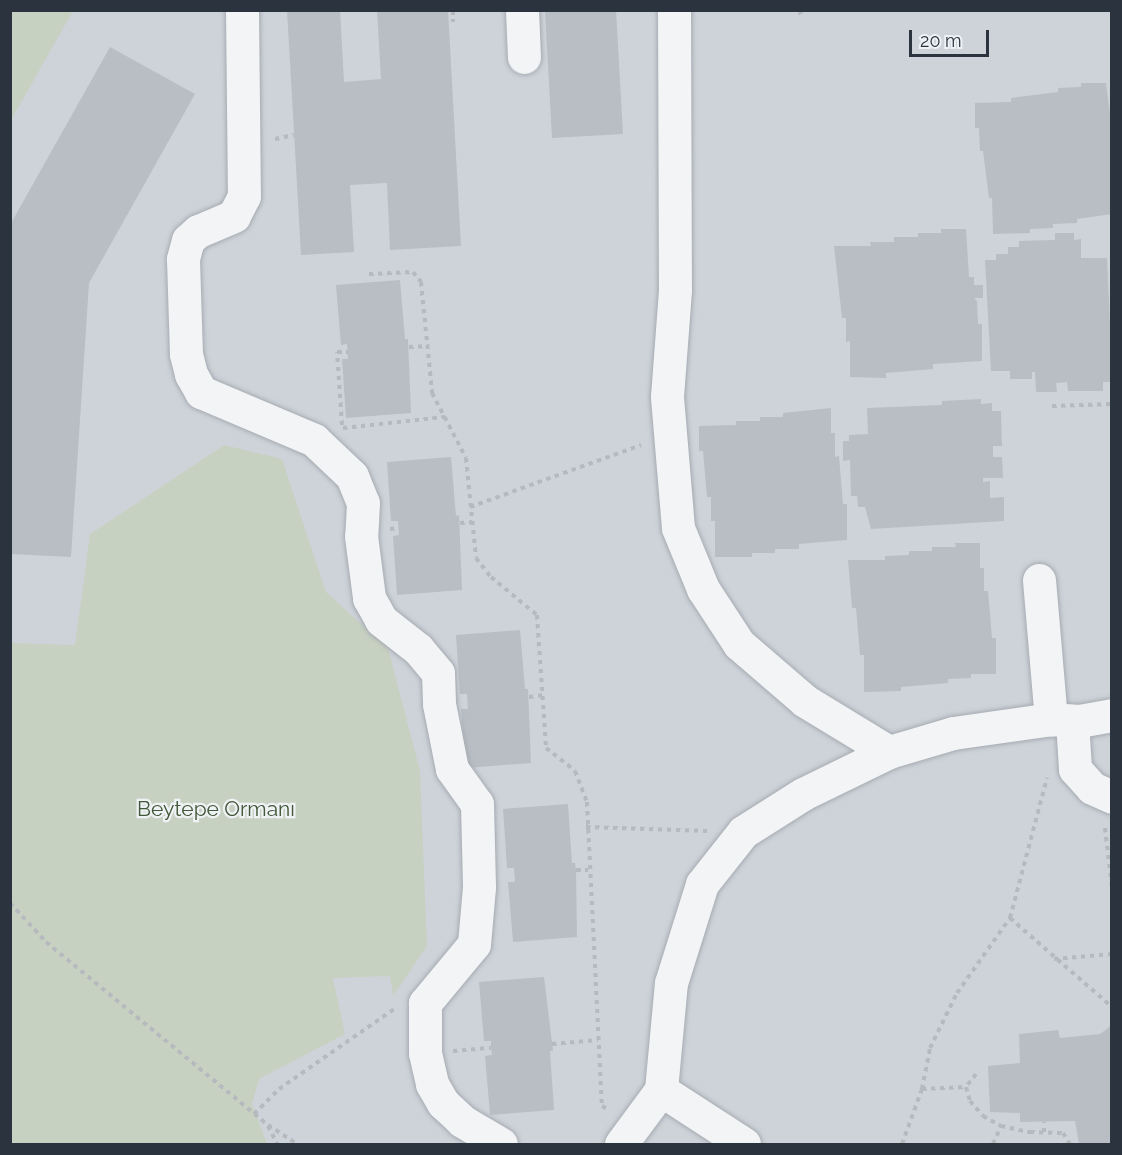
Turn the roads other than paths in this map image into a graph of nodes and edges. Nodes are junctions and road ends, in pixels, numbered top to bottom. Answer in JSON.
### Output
{"nodes":[{"id":1,"x":242,"y":10,"type":"edge"},
{"id":2,"x":522,"y":10,"type":"edge"},
{"id":3,"x":674,"y":10,"type":"edge"},
{"id":4,"x":524,"y":57,"type":"dead end"},
{"id":5,"x":1039,"y":580,"type":"dead end"},
{"id":6,"x":1112,"y":715,"type":"edge"},
{"id":7,"x":1061,"y":720,"type":"junction"},
{"id":8,"x":889,"y":752,"type":"junction"},
{"id":9,"x":1105,"y":799,"type":"edge"},
{"id":10,"x":661,"y":1090,"type":"junction"},
{"id":11,"x":627,"y":1134,"type":"edge"},
{"id":12,"x":501,"y":1144,"type":"edge"},
{"id":13,"x":744,"y":1144,"type":"edge"}],
"edges":[{"from":1,"to":12,"type":"street"},
{"from":2,"to":4,"type":"street"},
{"from":3,"to":8,"type":"street"},
{"from":5,"to":7,"type":"street"},
{"from":6,"to":7,"type":"street"},
{"from":7,"to":8,"type":"street"},
{"from":7,"to":9,"type":"street"},
{"from":8,"to":10,"type":"street"},
{"from":10,"to":11,"type":"street"},
{"from":10,"to":13,"type":"street"}]}
